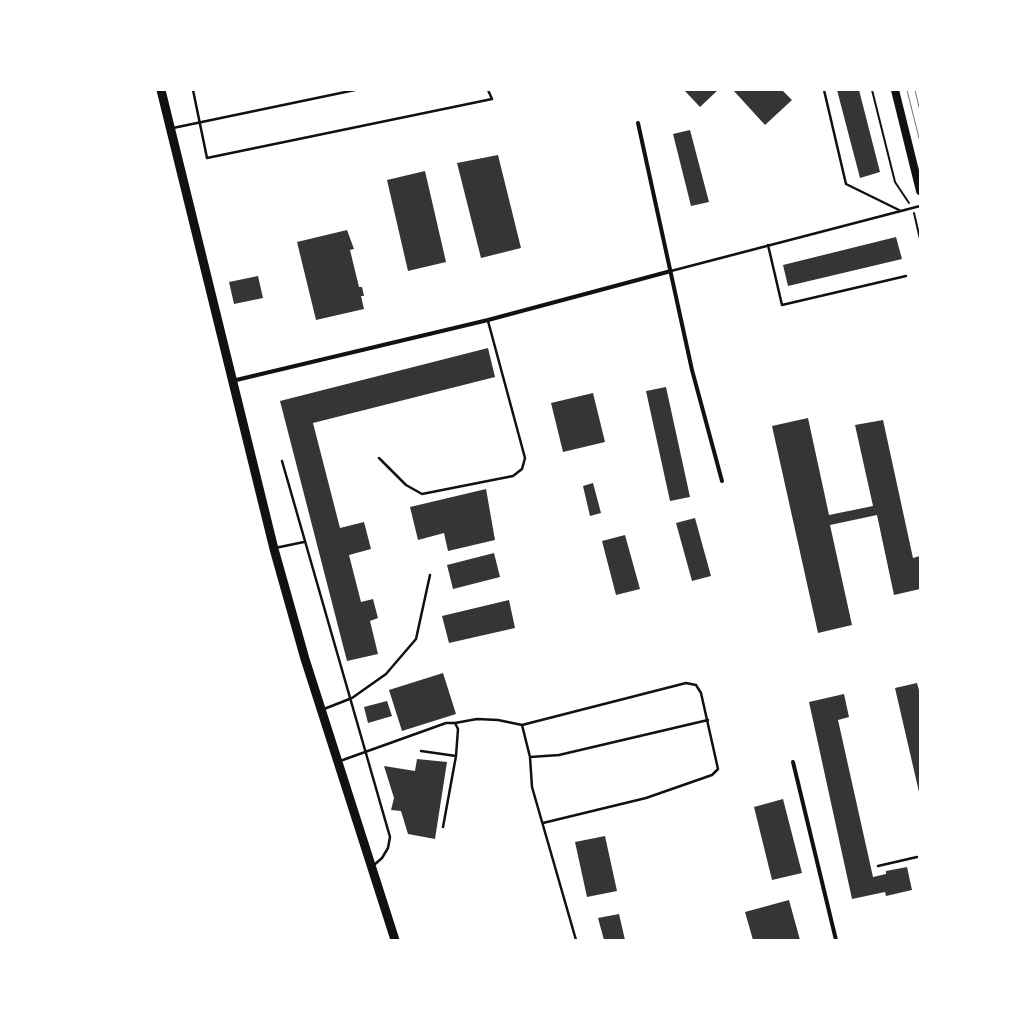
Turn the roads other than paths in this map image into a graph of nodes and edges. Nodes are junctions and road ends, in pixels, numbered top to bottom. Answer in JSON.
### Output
{"nodes":[{"id":1,"x":161,"y":90,"type":"edge"},
{"id":2,"x":193,"y":90,"type":"edge"},
{"id":3,"x":355,"y":90,"type":"edge"},
{"id":4,"x":488,"y":90,"type":"edge"},
{"id":5,"x":824,"y":90,"type":"edge"},
{"id":6,"x":895,"y":90,"type":"edge"},
{"id":7,"x":200,"y":122,"type":"junction"},
{"id":8,"x":638,"y":123,"type":"dead end"},
{"id":9,"x":170,"y":128,"type":"junction"},
{"id":10,"x":920,"y":191,"type":"edge"},
{"id":11,"x":920,"y":206,"type":"edge"},
{"id":12,"x":902,"y":212,"type":"junction"},
{"id":13,"x":768,"y":245,"type":"junction"},
{"id":14,"x":671,"y":272,"type":"junction"},
{"id":15,"x":906,"y":276,"type":"dead end"},
{"id":16,"x":488,"y":320,"type":"junction"},
{"id":17,"x":232,"y":381,"type":"junction"},
{"id":18,"x":379,"y":458,"type":"dead end"},
{"id":19,"x":282,"y":461,"type":"dead end"},
{"id":20,"x":722,"y":481,"type":"dead end"},
{"id":21,"x":304,"y":542,"type":"junction"},
{"id":22,"x":274,"y":549,"type":"junction"},
{"id":23,"x":430,"y":575,"type":"dead end"},
{"id":24,"x":352,"y":698,"type":"junction"},
{"id":25,"x":322,"y":710,"type":"junction"},
{"id":26,"x":708,"y":720,"type":"junction"},
{"id":27,"x":455,"y":723,"type":"junction"},
{"id":28,"x":522,"y":725,"type":"junction"},
{"id":29,"x":366,"y":750,"type":"junction"},
{"id":30,"x":421,"y":751,"type":"dead end"},
{"id":31,"x":456,"y":756,"type":"junction"},
{"id":32,"x":530,"y":757,"type":"junction"},
{"id":33,"x":338,"y":762,"type":"junction"},
{"id":34,"x":793,"y":762,"type":"dead end"},
{"id":35,"x":543,"y":823,"type":"junction"},
{"id":36,"x":443,"y":827,"type":"dead end"},
{"id":37,"x":917,"y":857,"type":"dead end"},
{"id":38,"x":372,"y":866,"type":"junction"},
{"id":39,"x":878,"y":866,"type":"dead end"},
{"id":40,"x":395,"y":940,"type":"edge"},
{"id":41,"x":576,"y":940,"type":"edge"},
{"id":42,"x":836,"y":940,"type":"edge"}],
"edges":[{"from":1,"to":9,"type":"main road"},
{"from":2,"to":7,"type":"lane"},
{"from":3,"to":7,"type":"lane"},
{"from":4,"to":7,"type":"lane"},
{"from":5,"to":12,"type":"lane"},
{"from":6,"to":10,"type":"main road"},
{"from":7,"to":9,"type":"lane"},
{"from":8,"to":14,"type":"street"},
{"from":9,"to":17,"type":"main road"},
{"from":11,"to":12,"type":"lane"},
{"from":12,"to":13,"type":"lane"},
{"from":13,"to":14,"type":"lane"},
{"from":13,"to":15,"type":"lane"},
{"from":14,"to":16,"type":"street"},
{"from":14,"to":20,"type":"street"},
{"from":16,"to":17,"type":"street"},
{"from":16,"to":18,"type":"lane"},
{"from":17,"to":22,"type":"main road"},
{"from":19,"to":21,"type":"lane"},
{"from":21,"to":22,"type":"lane"},
{"from":21,"to":24,"type":"lane"},
{"from":22,"to":25,"type":"main road"},
{"from":23,"to":24,"type":"lane"},
{"from":24,"to":25,"type":"lane"},
{"from":24,"to":29,"type":"lane"},
{"from":25,"to":33,"type":"main road"},
{"from":26,"to":28,"type":"lane"},
{"from":26,"to":32,"type":"lane"},
{"from":26,"to":35,"type":"lane"},
{"from":27,"to":28,"type":"lane"},
{"from":27,"to":29,"type":"lane"},
{"from":27,"to":31,"type":"lane"},
{"from":28,"to":32,"type":"lane"},
{"from":29,"to":33,"type":"lane"},
{"from":29,"to":38,"type":"lane"},
{"from":30,"to":31,"type":"lane"},
{"from":31,"to":36,"type":"lane"},
{"from":32,"to":35,"type":"lane"},
{"from":33,"to":38,"type":"main road"},
{"from":34,"to":42,"type":"street"},
{"from":35,"to":41,"type":"lane"},
{"from":37,"to":39,"type":"lane"},
{"from":38,"to":40,"type":"main road"}]}
